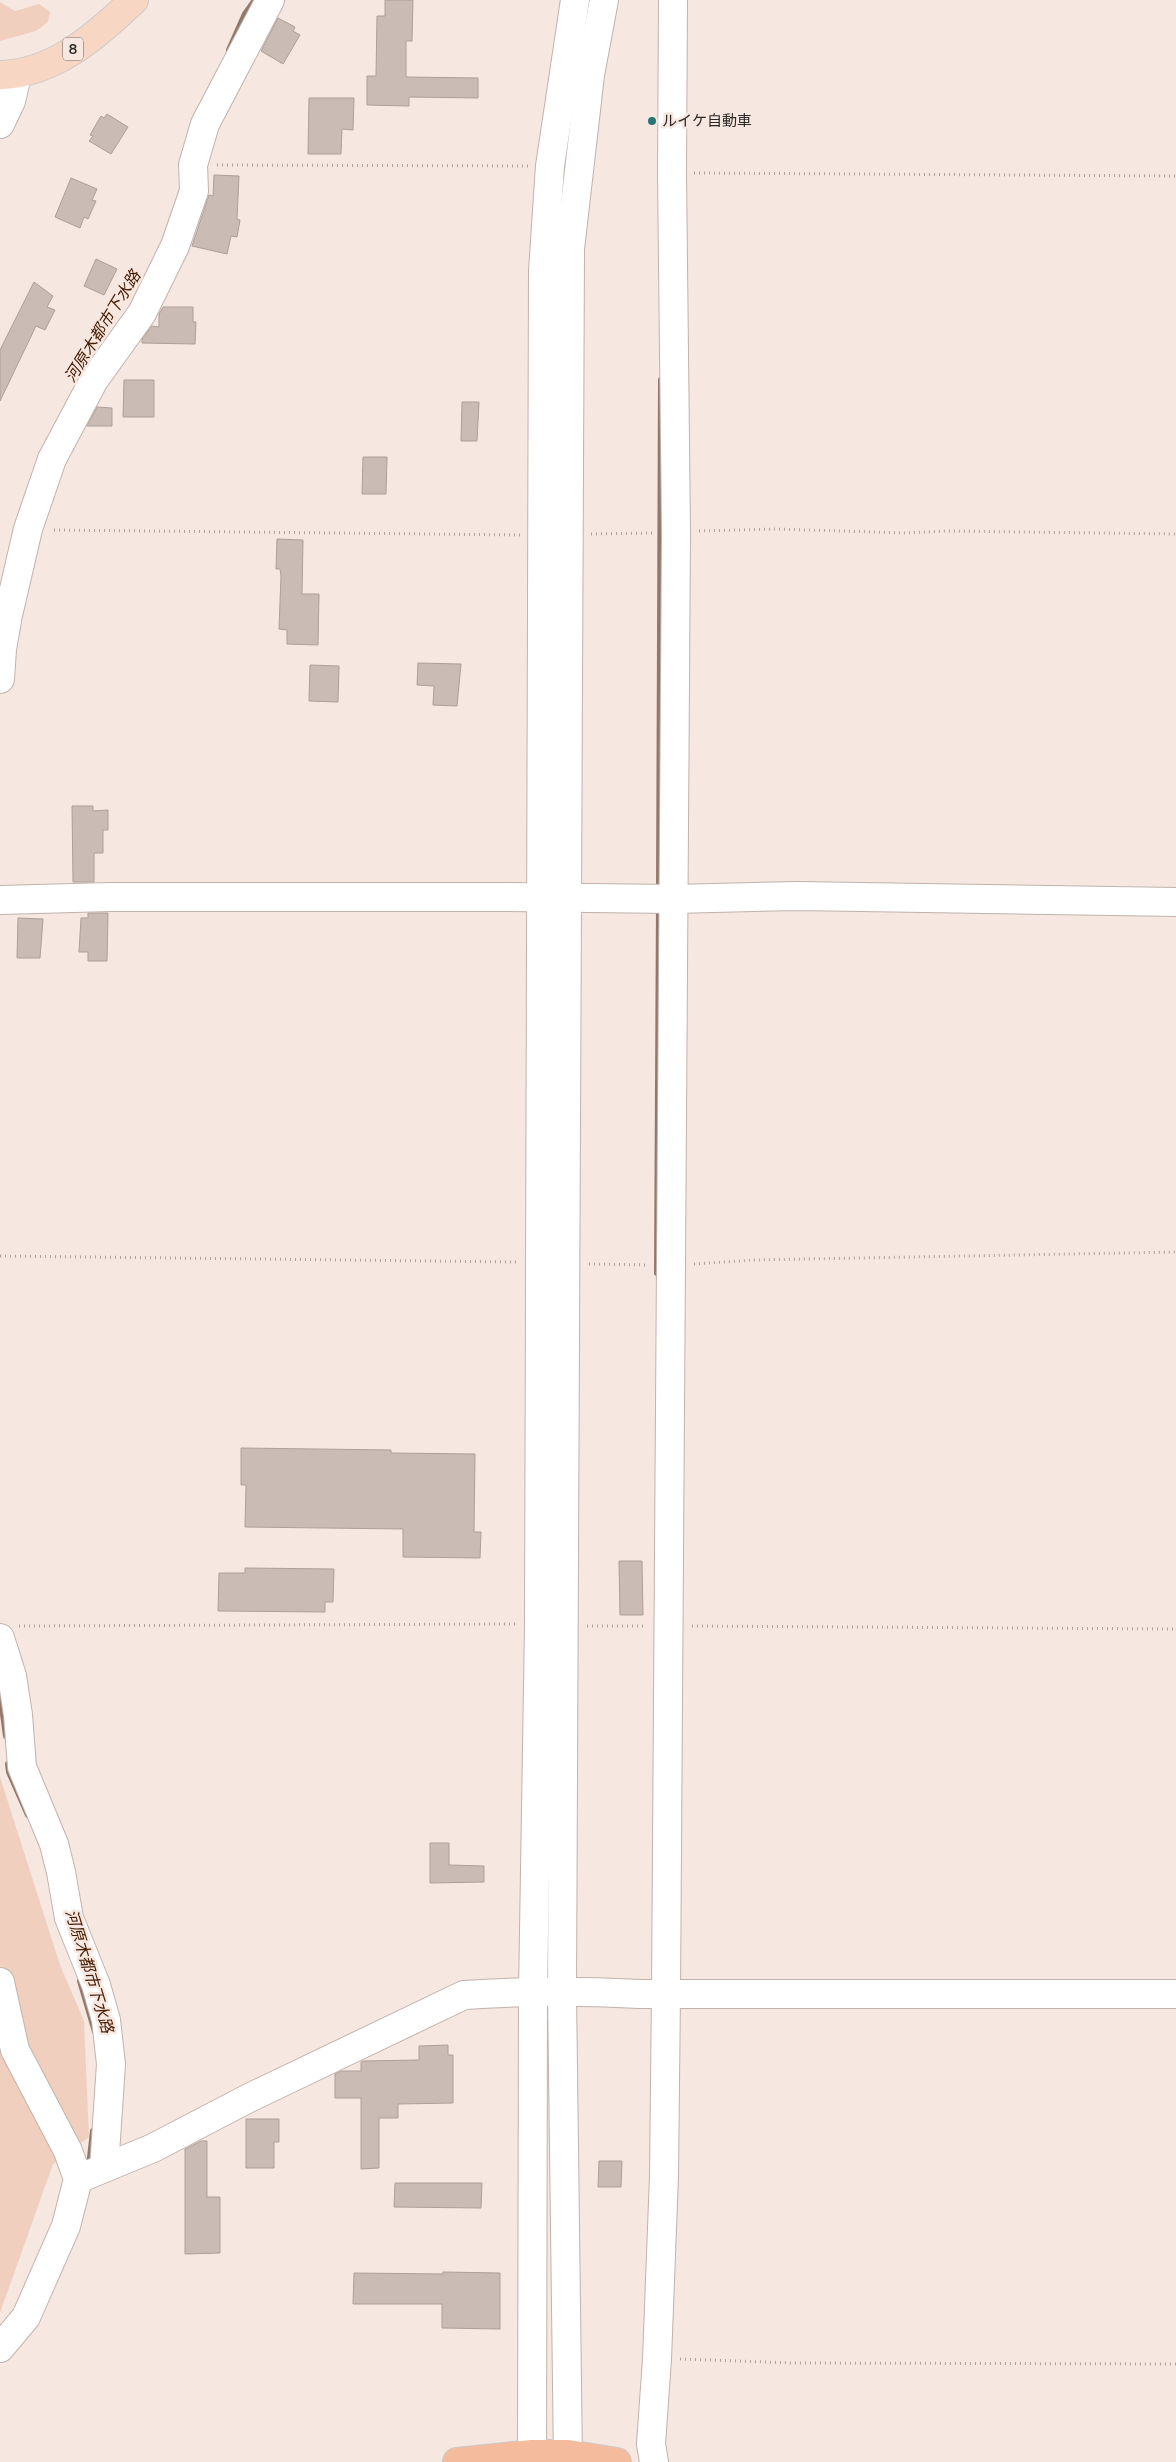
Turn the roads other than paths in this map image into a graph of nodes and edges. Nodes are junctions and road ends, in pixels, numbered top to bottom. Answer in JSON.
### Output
{"nodes":[{"id":1,"x":134,"y":0,"type":"edge"},
{"id":2,"x":270,"y":0,"type":"edge"},
{"id":3,"x":574,"y":0,"type":"edge"},
{"id":4,"x":604,"y":0,"type":"edge"},
{"id":5,"x":673,"y":0,"type":"edge"},
{"id":6,"x":8,"y":75,"type":"edge"},
{"id":7,"x":0,"y":124,"type":"edge"},
{"id":8,"x":0,"y":679,"type":"edge"},
{"id":9,"x":555,"y":898,"type":"junction"},
{"id":10,"x":673,"y":899,"type":"junction"},
{"id":11,"x":0,"y":900,"type":"edge"},
{"id":12,"x":1176,"y":902,"type":"edge"},
{"id":13,"x":5,"y":1632,"type":"edge"},
{"id":14,"x":0,"y":1982,"type":"edge"},
{"id":15,"x":562,"y":1992,"type":"junction"},
{"id":16,"x":533,"y":1993,"type":"junction"},
{"id":17,"x":666,"y":1993,"type":"junction"},
{"id":18,"x":1176,"y":1994,"type":"edge"},
{"id":19,"x":104,"y":2168,"type":"junction"},
{"id":20,"x":78,"y":2179,"type":"junction"},
{"id":21,"x":0,"y":2348,"type":"edge"},
{"id":22,"x":532,"y":2458,"type":"edge"},
{"id":23,"x":568,"y":2458,"type":"edge"},
{"id":24,"x":457,"y":2462,"type":"edge"},
{"id":25,"x":617,"y":2462,"type":"edge"},
{"id":26,"x":654,"y":2462,"type":"edge"}],
"edges":[{"from":1,"to":6,"type":"main road","number":"8"},
{"from":2,"to":8,"type":"street"},
{"from":3,"to":9,"type":"street"},
{"from":4,"to":9,"type":"street"},
{"from":5,"to":10,"type":"street"},
{"from":6,"to":7,"type":"street"},
{"from":9,"to":10,"type":"street"},
{"from":9,"to":11,"type":"street"},
{"from":9,"to":15,"type":"street"},
{"from":9,"to":16,"type":"street"},
{"from":10,"to":12,"type":"street"},
{"from":10,"to":17,"type":"street"},
{"from":13,"to":19,"type":"street"},
{"from":14,"to":20,"type":"street"},
{"from":15,"to":16,"type":"street"},
{"from":15,"to":17,"type":"street"},
{"from":15,"to":23,"type":"street"},
{"from":16,"to":19,"type":"street"},
{"from":16,"to":22,"type":"street"},
{"from":17,"to":18,"type":"street"},
{"from":17,"to":26,"type":"street"},
{"from":19,"to":20,"type":"street"},
{"from":20,"to":21,"type":"street"},
{"from":22,"to":23,"type":"highway"},
{"from":22,"to":24,"type":"highway"},
{"from":23,"to":25,"type":"highway"}]}
